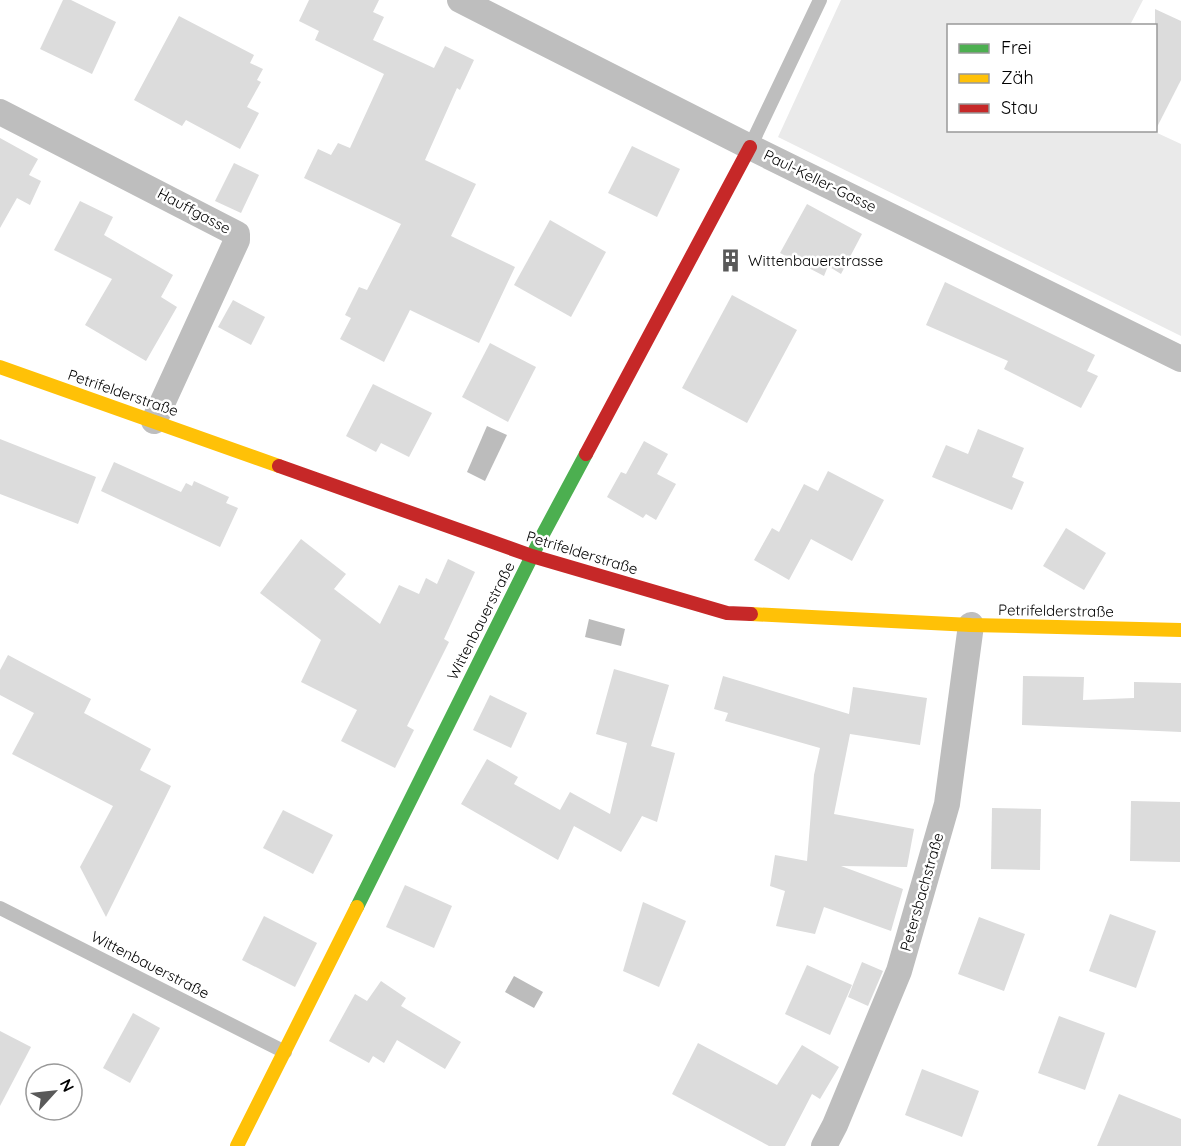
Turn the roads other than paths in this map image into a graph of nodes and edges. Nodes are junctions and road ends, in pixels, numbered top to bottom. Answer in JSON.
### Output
{"nodes":[{"id":1,"x":460,"y":0,"type":"edge"},
{"id":2,"x":820,"y":0,"type":"edge"},
{"id":3,"x":0,"y":112,"type":"edge"},
{"id":4,"x":750,"y":147,"type":"junction"},
{"id":5,"x":1181,"y":359,"type":"edge"},
{"id":6,"x":0,"y":367,"type":"edge"},
{"id":7,"x":154,"y":421,"type":"junction"},
{"id":8,"x":532,"y":556,"type":"junction"},
{"id":9,"x":971,"y":625,"type":"junction"},
{"id":10,"x":1181,"y":630,"type":"edge"},
{"id":11,"x":0,"y":908,"type":"edge"},
{"id":12,"x":285,"y":1052,"type":"junction"},
{"id":13,"x":237,"y":1146,"type":"edge"},
{"id":14,"x":824,"y":1146,"type":"edge"}],
"edges":[{"from":1,"to":4,"type":"street","name":"Paul-Keller-Gasse"},
{"from":2,"to":4,"type":"lane"},
{"from":3,"to":7,"type":"street","name":"Hauffgasse"},
{"from":4,"to":5,"type":"street","name":"Paul-Keller-Gasse"},
{"from":4,"to":8,"type":"main road","name":"Wittenbauerstraße"},
{"from":6,"to":7,"type":"main road","name":"Petrifelderstraße"},
{"from":7,"to":8,"type":"main road","name":"Petrifelderstraße"},
{"from":8,"to":9,"type":"main road","name":"Petrifelderstraße"},
{"from":8,"to":12,"type":"main road","name":"Wittenbauerstraße"},
{"from":9,"to":10,"type":"main road","name":"Petrifelderstraße"},
{"from":9,"to":14,"type":"street","name":"Petersbachstraße"},
{"from":11,"to":12,"type":"lane","name":"Wittenbauerstraße"},
{"from":12,"to":13,"type":"main road","name":"Wittenbauerstraße"}]}
